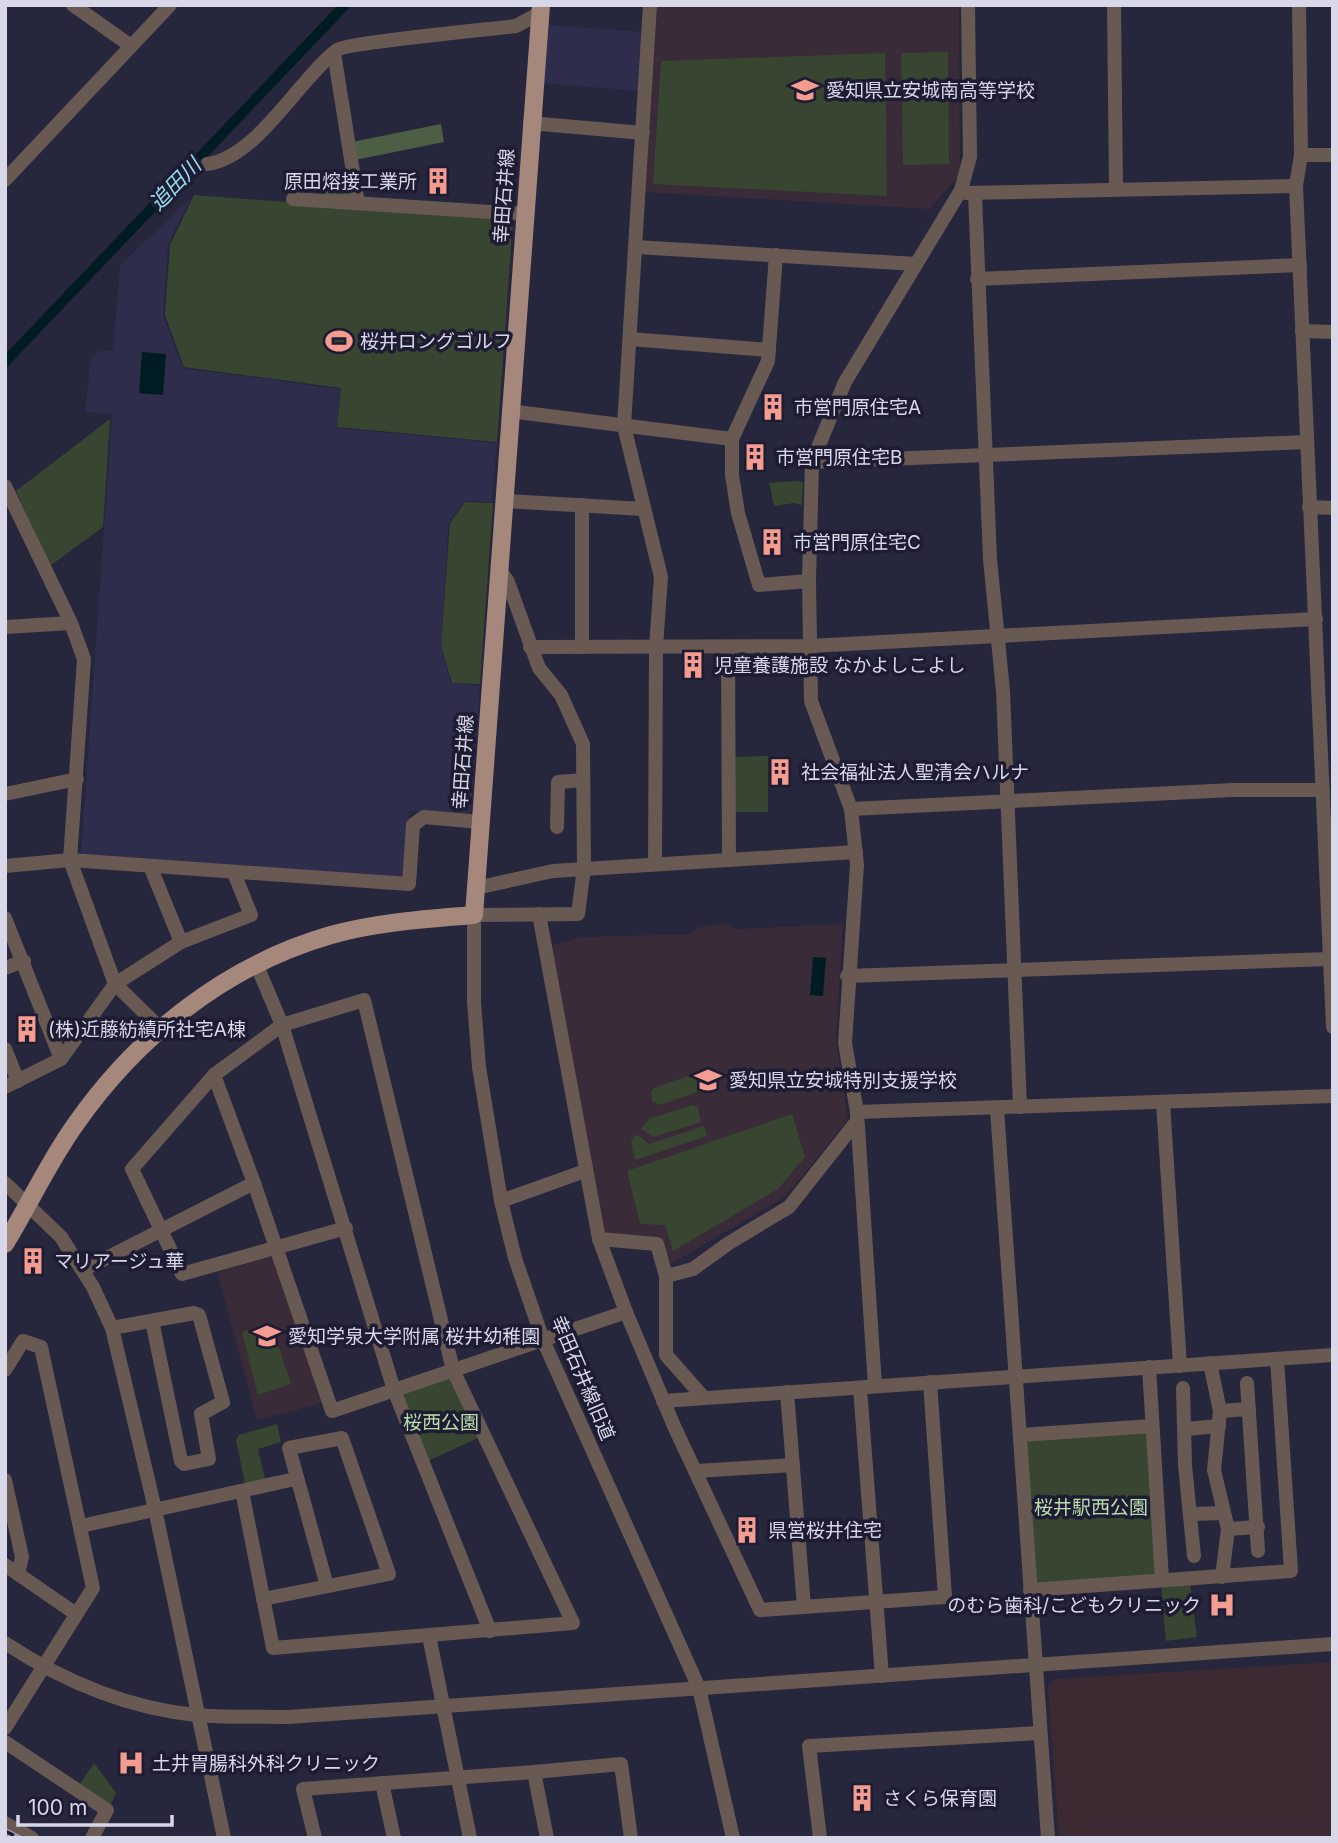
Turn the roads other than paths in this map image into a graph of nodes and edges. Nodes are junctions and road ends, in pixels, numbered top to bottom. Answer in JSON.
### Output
{"nodes":[{"id":1,"x":73,"y":5,"type":"edge"},
{"id":2,"x":170,"y":5,"type":"edge"},
{"id":3,"x":650,"y":5,"type":"edge"},
{"id":4,"x":968,"y":5,"type":"edge"},
{"id":5,"x":1114,"y":5,"type":"edge"},
{"id":6,"x":1299,"y":5,"type":"edge"},
{"id":7,"x":540,"y":9,"type":"edge"},
{"id":8,"x":131,"y":46,"type":"junction"},
{"id":9,"x":334,"y":53,"type":"junction"},
{"id":10,"x":530,"y":123,"type":"junction"},
{"id":11,"x":643,"y":133,"type":"junction"},
{"id":12,"x":1301,"y":155,"type":"junction"},
{"id":13,"x":1333,"y":155,"type":"edge"},
{"id":14,"x":207,"y":164,"type":"dead end"},
{"id":15,"x":5,"y":180,"type":"edge"},
{"id":16,"x":1296,"y":186,"type":"junction"},
{"id":17,"x":1116,"y":189,"type":"junction"},
{"id":18,"x":961,"y":190,"type":"junction"},
{"id":19,"x":975,"y":195,"type":"junction"},
{"id":20,"x":293,"y":199,"type":"dead end"},
{"id":21,"x":358,"y":203,"type":"junction"},
{"id":22,"x":523,"y":214,"type":"junction"},
{"id":23,"x":636,"y":247,"type":"junction"},
{"id":24,"x":776,"y":255,"type":"junction"},
{"id":25,"x":916,"y":264,"type":"junction"},
{"id":26,"x":1300,"y":265,"type":"junction"},
{"id":27,"x":977,"y":279,"type":"junction"},
{"id":28,"x":1302,"y":331,"type":"junction"},
{"id":29,"x":1333,"y":332,"type":"edge"},
{"id":30,"x":630,"y":339,"type":"junction"},
{"id":31,"x":769,"y":350,"type":"junction"},
{"id":32,"x":509,"y":411,"type":"junction"},
{"id":33,"x":624,"y":426,"type":"junction"},
{"id":34,"x":732,"y":439,"type":"junction"},
{"id":35,"x":1306,"y":442,"type":"junction"},
{"id":36,"x":986,"y":456,"type":"junction"},
{"id":37,"x":812,"y":462,"type":"junction"},
{"id":38,"x":5,"y":486,"type":"edge"},
{"id":39,"x":506,"y":501,"type":"dead end"},
{"id":40,"x":582,"y":505,"type":"junction"},
{"id":41,"x":1309,"y":508,"type":"junction"},
{"id":42,"x":1333,"y":508,"type":"edge"},
{"id":43,"x":644,"y":509,"type":"junction"},
{"id":44,"x":497,"y":566,"type":"junction"},
{"id":45,"x":808,"y":581,"type":"junction"},
{"id":46,"x":1316,"y":620,"type":"junction"},
{"id":47,"x":71,"y":624,"type":"junction"},
{"id":48,"x":5,"y":627,"type":"edge"},
{"id":49,"x":998,"y":635,"type":"junction"},
{"id":50,"x":809,"y":646,"type":"junction"},
{"id":51,"x":530,"y":647,"type":"junction"},
{"id":52,"x":582,"y":647,"type":"junction"},
{"id":53,"x":656,"y":647,"type":"junction"},
{"id":54,"x":728,"y":647,"type":"junction"},
{"id":55,"x":1326,"y":687,"type":"edge"},
{"id":56,"x":77,"y":779,"type":"junction"},
{"id":57,"x":583,"y":780,"type":"junction"},
{"id":58,"x":1323,"y":790,"type":"junction"},
{"id":59,"x":5,"y":794,"type":"edge"},
{"id":60,"x":1008,"y":802,"type":"junction"},
{"id":61,"x":851,"y":809,"type":"junction"},
{"id":62,"x":480,"y":822,"type":"junction"},
{"id":63,"x":557,"y":827,"type":"dead end"},
{"id":64,"x":856,"y":852,"type":"junction"},
{"id":65,"x":70,"y":860,"type":"junction"},
{"id":66,"x":729,"y":860,"type":"junction"},
{"id":67,"x":655,"y":864,"type":"junction"},
{"id":68,"x":5,"y":866,"type":"edge"},
{"id":69,"x":150,"y":866,"type":"junction"},
{"id":70,"x":584,"y":868,"type":"junction"},
{"id":71,"x":234,"y":873,"type":"junction"},
{"id":72,"x":1330,"y":879,"type":"edge"},
{"id":73,"x":476,"y":888,"type":"junction"},
{"id":74,"x":539,"y":914,"type":"junction"},
{"id":75,"x":474,"y":915,"type":"junction"},
{"id":76,"x":5,"y":918,"type":"edge"},
{"id":77,"x":181,"y":942,"type":"junction"},
{"id":78,"x":1330,"y":959,"type":"junction"},
{"id":79,"x":24,"y":961,"type":"junction"},
{"id":80,"x":257,"y":966,"type":"junction"},
{"id":81,"x":5,"y":968,"type":"edge"},
{"id":82,"x":1015,"y":969,"type":"junction"},
{"id":83,"x":848,"y":976,"type":"junction"},
{"id":84,"x":115,"y":984,"type":"junction"},
{"id":85,"x":282,"y":1025,"type":"junction"},
{"id":86,"x":159,"y":1027,"type":"junction"},
{"id":87,"x":1333,"y":1027,"type":"edge"},
{"id":88,"x":5,"y":1049,"type":"edge"},
{"id":89,"x":61,"y":1059,"type":"junction"},
{"id":90,"x":214,"y":1075,"type":"junction"},
{"id":91,"x":12,"y":1084,"type":"edge"},
{"id":92,"x":1333,"y":1096,"type":"edge"},
{"id":93,"x":1163,"y":1102,"type":"junction"},
{"id":94,"x":1020,"y":1107,"type":"junction"},
{"id":95,"x":997,"y":1109,"type":"junction"},
{"id":96,"x":857,"y":1117,"type":"junction"},
{"id":97,"x":585,"y":1171,"type":"junction"},
{"id":98,"x":5,"y":1183,"type":"edge"},
{"id":99,"x":254,"y":1183,"type":"junction"},
{"id":100,"x":501,"y":1201,"type":"junction"},
{"id":101,"x":29,"y":1204,"type":"junction"},
{"id":102,"x":346,"y":1228,"type":"junction"},
{"id":103,"x":160,"y":1229,"type":"junction"},
{"id":104,"x":599,"y":1239,"type":"junction"},
{"id":105,"x":5,"y":1244,"type":"edge"},
{"id":106,"x":276,"y":1248,"type":"junction"},
{"id":107,"x":83,"y":1270,"type":"junction"},
{"id":108,"x":666,"y":1276,"type":"junction"},
{"id":109,"x":626,"y":1312,"type":"junction"},
{"id":110,"x":152,"y":1321,"type":"junction"},
{"id":111,"x":112,"y":1328,"type":"junction"},
{"id":112,"x":543,"y":1340,"type":"junction"},
{"id":113,"x":1333,"y":1355,"type":"edge"},
{"id":114,"x":1277,"y":1359,"type":"junction"},
{"id":115,"x":1210,"y":1363,"type":"junction"},
{"id":116,"x":1180,"y":1366,"type":"junction"},
{"id":117,"x":1149,"y":1367,"type":"junction"},
{"id":118,"x":5,"y":1370,"type":"edge"},
{"id":119,"x":453,"y":1370,"type":"junction"},
{"id":120,"x":1016,"y":1375,"type":"junction"},
{"id":121,"x":930,"y":1382,"type":"junction"},
{"id":122,"x":1247,"y":1383,"type":"dead end"},
{"id":123,"x":868,"y":1387,"type":"junction"},
{"id":124,"x":1183,"y":1388,"type":"dead end"},
{"id":125,"x":394,"y":1391,"type":"junction"},
{"id":126,"x":787,"y":1392,"type":"junction"},
{"id":127,"x":704,"y":1398,"type":"junction"},
{"id":128,"x":663,"y":1401,"type":"junction"},
{"id":129,"x":1249,"y":1409,"type":"junction"},
{"id":130,"x":1219,"y":1418,"type":"junction"},
{"id":131,"x":1152,"y":1426,"type":"junction"},
{"id":132,"x":1185,"y":1429,"type":"junction"},
{"id":133,"x":1021,"y":1435,"type":"junction"},
{"id":134,"x":793,"y":1465,"type":"junction"},
{"id":135,"x":697,"y":1471,"type":"junction"},
{"id":136,"x":295,"y":1479,"type":"junction"},
{"id":137,"x":5,"y":1480,"type":"edge"},
{"id":138,"x":242,"y":1491,"type":"junction"},
{"id":139,"x":155,"y":1509,"type":"junction"},
{"id":140,"x":1224,"y":1513,"type":"junction"},
{"id":141,"x":1192,"y":1514,"type":"junction"},
{"id":142,"x":80,"y":1526,"type":"junction"},
{"id":143,"x":1258,"y":1527,"type":"junction"},
{"id":144,"x":1228,"y":1529,"type":"junction"},
{"id":145,"x":1258,"y":1550,"type":"dead end"},
{"id":146,"x":1194,"y":1556,"type":"dead end"},
{"id":147,"x":5,"y":1565,"type":"edge"},
{"id":148,"x":18,"y":1574,"type":"junction"},
{"id":149,"x":1222,"y":1577,"type":"junction"},
{"id":150,"x":1162,"y":1580,"type":"junction"},
{"id":151,"x":327,"y":1586,"type":"junction"},
{"id":152,"x":1030,"y":1590,"type":"junction"},
{"id":153,"x":263,"y":1599,"type":"junction"},
{"id":154,"x":877,"y":1602,"type":"junction"},
{"id":155,"x":804,"y":1606,"type":"junction"},
{"id":156,"x":76,"y":1614,"type":"junction"},
{"id":157,"x":490,"y":1631,"type":"junction"},
{"id":158,"x":429,"y":1636,"type":"junction"},
{"id":159,"x":5,"y":1643,"type":"edge"},
{"id":160,"x":1333,"y":1644,"type":"edge"},
{"id":161,"x":1037,"y":1666,"type":"junction"},
{"id":162,"x":43,"y":1668,"type":"junction"},
{"id":163,"x":882,"y":1676,"type":"junction"},
{"id":164,"x":699,"y":1688,"type":"junction"},
{"id":165,"x":443,"y":1706,"type":"junction"},
{"id":166,"x":196,"y":1715,"type":"junction"},
{"id":167,"x":5,"y":1728,"type":"edge"},
{"id":168,"x":1040,"y":1733,"type":"junction"},
{"id":169,"x":5,"y":1742,"type":"edge"},
{"id":170,"x":534,"y":1772,"type":"junction"},
{"id":171,"x":458,"y":1777,"type":"junction"},
{"id":172,"x":382,"y":1783,"type":"junction"},
{"id":173,"x":5,"y":1823,"type":"edge"},
{"id":174,"x":32,"y":1838,"type":"edge"},
{"id":175,"x":92,"y":1838,"type":"edge"},
{"id":176,"x":224,"y":1838,"type":"edge"},
{"id":177,"x":315,"y":1838,"type":"edge"},
{"id":178,"x":394,"y":1838,"type":"edge"},
{"id":179,"x":470,"y":1838,"type":"edge"},
{"id":180,"x":547,"y":1838,"type":"edge"},
{"id":181,"x":631,"y":1838,"type":"edge"},
{"id":182,"x":733,"y":1838,"type":"edge"},
{"id":183,"x":820,"y":1838,"type":"edge"},
{"id":184,"x":1048,"y":1838,"type":"edge"}],
"edges":[{"from":1,"to":8,"type":"street"},
{"from":2,"to":8,"type":"street"},
{"from":3,"to":11,"type":"street"},
{"from":4,"to":18,"type":"street"},
{"from":5,"to":17,"type":"street"},
{"from":6,"to":12,"type":"street"},
{"from":7,"to":9,"type":"street"},
{"from":7,"to":10,"type":"main road","name":"幸田石井線"},
{"from":8,"to":15,"type":"street"},
{"from":9,"to":14,"type":"street"},
{"from":9,"to":21,"type":"street"},
{"from":10,"to":11,"type":"street"},
{"from":10,"to":22,"type":"main road","name":"幸田石井線"},
{"from":11,"to":23,"type":"street"},
{"from":12,"to":13,"type":"street"},
{"from":12,"to":16,"type":"street"},
{"from":16,"to":17,"type":"street"},
{"from":16,"to":26,"type":"street"},
{"from":17,"to":19,"type":"street"},
{"from":18,"to":19,"type":"street"},
{"from":18,"to":25,"type":"street"},
{"from":19,"to":27,"type":"street"},
{"from":20,"to":21,"type":"street"},
{"from":21,"to":22,"type":"street"},
{"from":22,"to":32,"type":"main road","name":"幸田石井線"},
{"from":23,"to":24,"type":"street"},
{"from":23,"to":30,"type":"street"},
{"from":24,"to":25,"type":"street"},
{"from":24,"to":31,"type":"street"},
{"from":25,"to":37,"type":"street"},
{"from":26,"to":27,"type":"street"},
{"from":26,"to":28,"type":"street"},
{"from":27,"to":36,"type":"street"},
{"from":28,"to":29,"type":"street"},
{"from":28,"to":35,"type":"street"},
{"from":30,"to":31,"type":"street"},
{"from":30,"to":33,"type":"street"},
{"from":31,"to":34,"type":"street"},
{"from":32,"to":33,"type":"street"},
{"from":32,"to":44,"type":"main road","name":"幸田石井線"},
{"from":33,"to":34,"type":"street"},
{"from":33,"to":43,"type":"street"},
{"from":34,"to":45,"type":"street"},
{"from":35,"to":36,"type":"street"},
{"from":35,"to":41,"type":"street"},
{"from":36,"to":37,"type":"street"},
{"from":36,"to":49,"type":"street"},
{"from":37,"to":45,"type":"street"},
{"from":38,"to":47,"type":"street"},
{"from":39,"to":40,"type":"street"},
{"from":40,"to":43,"type":"street"},
{"from":40,"to":52,"type":"street"},
{"from":41,"to":42,"type":"street"},
{"from":41,"to":46,"type":"street"},
{"from":43,"to":53,"type":"street"},
{"from":44,"to":51,"type":"street"},
{"from":44,"to":62,"type":"main road","name":"幸田石井線"},
{"from":45,"to":50,"type":"street"},
{"from":46,"to":49,"type":"street"},
{"from":46,"to":55,"type":"street"},
{"from":47,"to":48,"type":"street"},
{"from":47,"to":56,"type":"street"},
{"from":49,"to":50,"type":"street"},
{"from":49,"to":60,"type":"street"},
{"from":50,"to":54,"type":"street"},
{"from":50,"to":61,"type":"street"},
{"from":51,"to":52,"type":"street"},
{"from":51,"to":57,"type":"street"},
{"from":52,"to":53,"type":"street"},
{"from":53,"to":54,"type":"street"},
{"from":53,"to":67,"type":"street"},
{"from":54,"to":66,"type":"street"},
{"from":55,"to":58,"type":"street"},
{"from":56,"to":59,"type":"street"},
{"from":56,"to":65,"type":"street"},
{"from":57,"to":63,"type":"street"},
{"from":57,"to":70,"type":"street"},
{"from":58,"to":60,"type":"street"},
{"from":58,"to":72,"type":"street"},
{"from":60,"to":61,"type":"street"},
{"from":60,"to":82,"type":"street"},
{"from":61,"to":64,"type":"street"},
{"from":62,"to":71,"type":"street"},
{"from":62,"to":73,"type":"main road","name":"幸田石井線"},
{"from":64,"to":66,"type":"street"},
{"from":64,"to":83,"type":"street"},
{"from":65,"to":68,"type":"street"},
{"from":65,"to":69,"type":"street"},
{"from":65,"to":84,"type":"street"},
{"from":66,"to":67,"type":"street"},
{"from":67,"to":70,"type":"street"},
{"from":69,"to":71,"type":"street"},
{"from":69,"to":77,"type":"street"},
{"from":70,"to":73,"type":"street"},
{"from":70,"to":74,"type":"street"},
{"from":71,"to":77,"type":"street"},
{"from":72,"to":78,"type":"street"},
{"from":73,"to":75,"type":"main road","name":"幸田石井線"},
{"from":74,"to":75,"type":"street"},
{"from":74,"to":97,"type":"street"},
{"from":75,"to":80,"type":"main road"},
{"from":75,"to":100,"type":"street","name":"幸田石井線旧道"},
{"from":76,"to":79,"type":"street"},
{"from":77,"to":84,"type":"street"},
{"from":78,"to":82,"type":"street"},
{"from":78,"to":87,"type":"street"},
{"from":79,"to":81,"type":"street"},
{"from":79,"to":89,"type":"street"},
{"from":80,"to":85,"type":"street"},
{"from":80,"to":86,"type":"main road"},
{"from":82,"to":83,"type":"street"},
{"from":82,"to":94,"type":"street"},
{"from":83,"to":96,"type":"street"},
{"from":84,"to":86,"type":"street"},
{"from":84,"to":89,"type":"street"},
{"from":85,"to":90,"type":"street"},
{"from":85,"to":102,"type":"street"},
{"from":85,"to":119,"type":"street"},
{"from":86,"to":101,"type":"main road"},
{"from":88,"to":91,"type":"street"},
{"from":89,"to":91,"type":"street"},
{"from":90,"to":99,"type":"street"},
{"from":90,"to":103,"type":"street"},
{"from":92,"to":93,"type":"street"},
{"from":93,"to":94,"type":"street"},
{"from":93,"to":116,"type":"street"},
{"from":94,"to":95,"type":"street"},
{"from":95,"to":96,"type":"street"},
{"from":95,"to":120,"type":"street"},
{"from":96,"to":108,"type":"street"},
{"from":96,"to":123,"type":"street"},
{"from":97,"to":100,"type":"street"},
{"from":97,"to":104,"type":"street"},
{"from":98,"to":101,"type":"street"},
{"from":99,"to":103,"type":"street"},
{"from":99,"to":106,"type":"street"},
{"from":100,"to":112,"type":"street","name":"幸田石井線旧道"},
{"from":101,"to":105,"type":"main road"},
{"from":101,"to":107,"type":"street"},
{"from":102,"to":106,"type":"street"},
{"from":102,"to":125,"type":"street"},
{"from":103,"to":106,"type":"street"},
{"from":103,"to":107,"type":"street"},
{"from":104,"to":108,"type":"street"},
{"from":104,"to":109,"type":"street"},
{"from":106,"to":125,"type":"street"},
{"from":107,"to":111,"type":"street"},
{"from":108,"to":127,"type":"street"},
{"from":109,"to":112,"type":"street"},
{"from":109,"to":128,"type":"street"},
{"from":110,"to":110,"type":"street"},
{"from":110,"to":111,"type":"street"},
{"from":111,"to":139,"type":"street"},
{"from":112,"to":119,"type":"street"},
{"from":112,"to":164,"type":"street","name":"幸田石井線旧道"},
{"from":113,"to":114,"type":"street"},
{"from":114,"to":115,"type":"street"},
{"from":114,"to":149,"type":"street"},
{"from":115,"to":116,"type":"street"},
{"from":115,"to":130,"type":"street"},
{"from":116,"to":117,"type":"street"},
{"from":117,"to":120,"type":"street"},
{"from":117,"to":131,"type":"street"},
{"from":118,"to":142,"type":"street"},
{"from":119,"to":125,"type":"street"},
{"from":119,"to":157,"type":"street"},
{"from":120,"to":121,"type":"street"},
{"from":120,"to":133,"type":"street"},
{"from":121,"to":123,"type":"street"},
{"from":121,"to":154,"type":"street"},
{"from":122,"to":129,"type":"street"},
{"from":123,"to":126,"type":"street"},
{"from":123,"to":154,"type":"street"},
{"from":124,"to":132,"type":"street"},
{"from":125,"to":157,"type":"street"},
{"from":126,"to":127,"type":"street"},
{"from":126,"to":134,"type":"street"},
{"from":127,"to":128,"type":"street"},
{"from":128,"to":135,"type":"street"},
{"from":129,"to":130,"type":"street"},
{"from":129,"to":143,"type":"street"},
{"from":130,"to":132,"type":"street"},
{"from":130,"to":140,"type":"street"},
{"from":131,"to":133,"type":"street"},
{"from":131,"to":150,"type":"street"},
{"from":132,"to":141,"type":"street"},
{"from":133,"to":152,"type":"street"},
{"from":134,"to":135,"type":"street"},
{"from":134,"to":155,"type":"street"},
{"from":135,"to":155,"type":"street"},
{"from":136,"to":138,"type":"street"},
{"from":136,"to":151,"type":"street"},
{"from":136,"to":151,"type":"street"},
{"from":137,"to":148,"type":"street"},
{"from":138,"to":139,"type":"street"},
{"from":138,"to":153,"type":"street"},
{"from":139,"to":142,"type":"street"},
{"from":139,"to":166,"type":"street"},
{"from":140,"to":141,"type":"street"},
{"from":140,"to":144,"type":"street"},
{"from":141,"to":146,"type":"street"},
{"from":142,"to":156,"type":"street"},
{"from":143,"to":144,"type":"street"},
{"from":143,"to":145,"type":"street"},
{"from":144,"to":149,"type":"street"},
{"from":147,"to":148,"type":"street"},
{"from":148,"to":156,"type":"street"},
{"from":149,"to":150,"type":"street"},
{"from":150,"to":152,"type":"street"},
{"from":151,"to":153,"type":"street"},
{"from":152,"to":161,"type":"street"},
{"from":153,"to":158,"type":"street"},
{"from":154,"to":155,"type":"street"},
{"from":154,"to":163,"type":"street"},
{"from":156,"to":162,"type":"street"},
{"from":157,"to":158,"type":"street"},
{"from":158,"to":165,"type":"street"},
{"from":159,"to":162,"type":"street"},
{"from":160,"to":161,"type":"street"},
{"from":161,"to":163,"type":"street"},
{"from":161,"to":168,"type":"street"},
{"from":162,"to":166,"type":"street"},
{"from":162,"to":167,"type":"street"},
{"from":163,"to":164,"type":"street"},
{"from":164,"to":165,"type":"street"},
{"from":164,"to":182,"type":"street","name":"幸田石井線旧道"},
{"from":165,"to":166,"type":"street"},
{"from":165,"to":171,"type":"street"},
{"from":166,"to":176,"type":"street"},
{"from":168,"to":183,"type":"street"},
{"from":168,"to":184,"type":"street"},
{"from":169,"to":175,"type":"street"},
{"from":170,"to":171,"type":"street"},
{"from":170,"to":180,"type":"street"},
{"from":170,"to":181,"type":"street"},
{"from":171,"to":172,"type":"street"},
{"from":171,"to":179,"type":"street"},
{"from":172,"to":177,"type":"street"},
{"from":172,"to":178,"type":"street"},
{"from":173,"to":174,"type":"street"}]}
